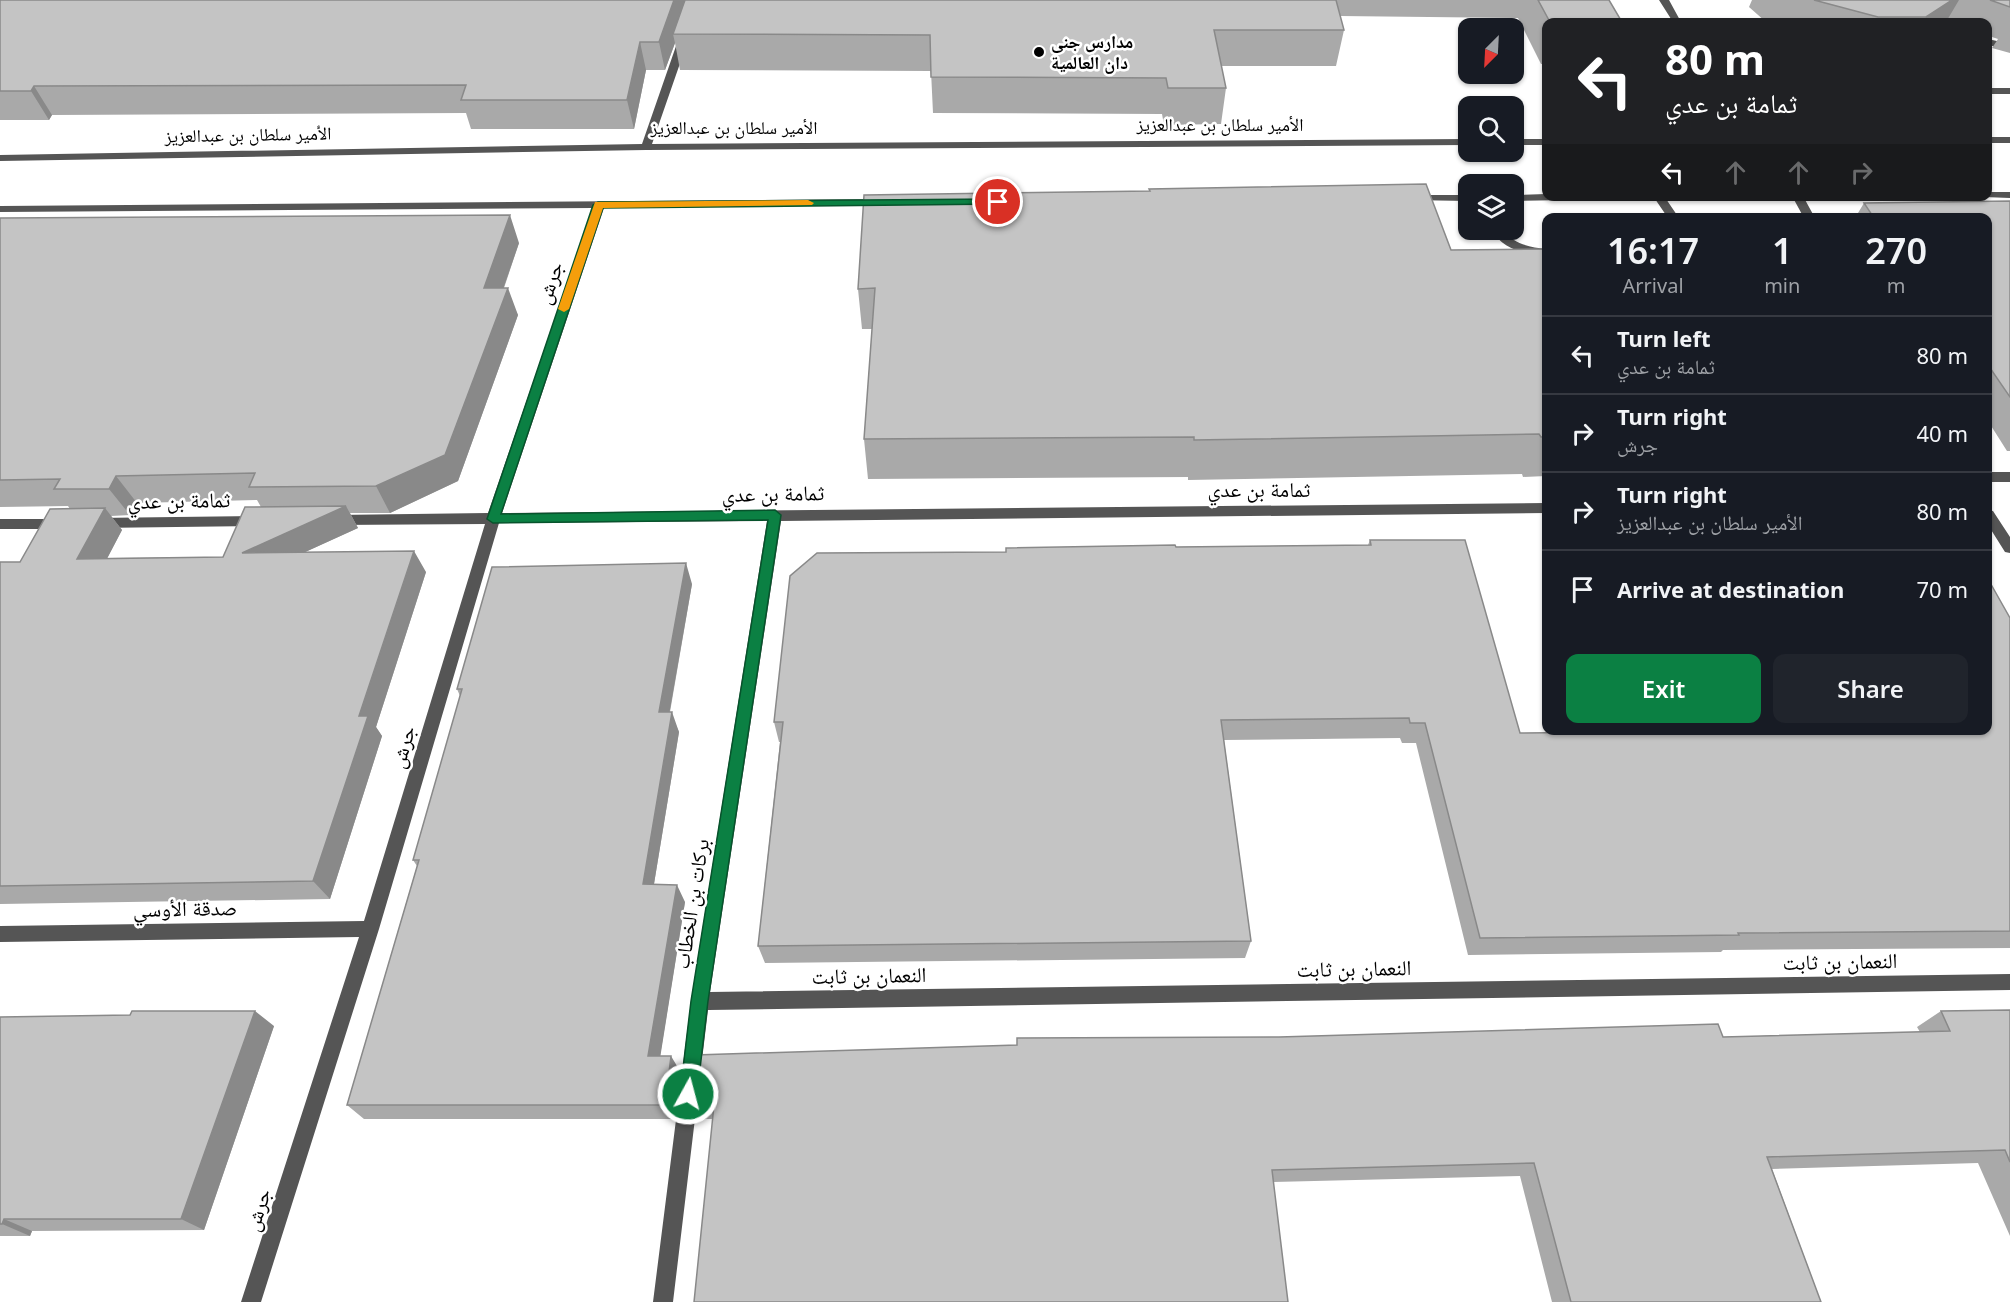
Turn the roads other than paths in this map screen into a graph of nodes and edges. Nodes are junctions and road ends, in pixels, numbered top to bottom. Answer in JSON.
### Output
{"nodes":[{"id":1,"x":697,"y":0,"type":"edge"},
{"id":2,"x":1664,"y":0,"type":"edge"},
{"id":3,"x":1675,"y":18,"type":"edge"},
{"id":4,"x":1992,"y":43,"type":"edge"},
{"id":5,"x":2010,"y":47,"type":"edge"},
{"id":6,"x":1992,"y":91,"type":"edge"},
{"id":7,"x":2010,"y":91,"type":"edge"},
{"id":8,"x":1992,"y":140,"type":"edge"},
{"id":9,"x":2010,"y":140,"type":"edge"},
{"id":10,"x":1458,"y":142,"type":"edge"},
{"id":11,"x":1524,"y":142,"type":"edge"},
{"id":12,"x":1542,"y":142,"type":"edge"},
{"id":13,"x":646,"y":147,"type":"junction"},
{"id":14,"x":3,"y":158,"type":"edge"},
{"id":15,"x":1992,"y":195,"type":"edge"},
{"id":16,"x":2010,"y":195,"type":"edge"},
{"id":17,"x":1458,"y":198,"type":"edge"},
{"id":18,"x":1524,"y":198,"type":"edge"},
{"id":19,"x":1542,"y":198,"type":"edge"},
{"id":20,"x":1397,"y":199,"type":"edge"},
{"id":21,"x":897,"y":202,"type":"edge"},
{"id":22,"x":598,"y":205,"type":"junction"},
{"id":23,"x":0,"y":209,"type":"edge"},
{"id":24,"x":1506,"y":240,"type":"edge"},
{"id":25,"x":1542,"y":252,"type":"edge"},
{"id":26,"x":1992,"y":477,"type":"edge"},
{"id":27,"x":2010,"y":477,"type":"edge"},
{"id":28,"x":1542,"y":508,"type":"edge"},
{"id":29,"x":775,"y":515,"type":"junction"},
{"id":30,"x":493,"y":519,"type":"junction"},
{"id":31,"x":270,"y":521,"type":"edge"},
{"id":32,"x":317,"y":521,"type":"edge"},
{"id":33,"x":1992,"y":521,"type":"edge"},
{"id":34,"x":0,"y":524,"type":"edge"},
{"id":35,"x":2010,"y":548,"type":"edge"},
{"id":36,"x":370,"y":929,"type":"junction"},
{"id":37,"x":0,"y":934,"type":"edge"},
{"id":38,"x":2010,"y":982,"type":"edge"},
{"id":39,"x":700,"y":1001,"type":"junction"},
{"id":40,"x":251,"y":1302,"type":"edge"},
{"id":41,"x":663,"y":1302,"type":"edge"}],
"edges":[{"from":1,"to":13,"type":"street"},
{"from":2,"to":3,"type":"street"},
{"from":4,"to":5,"type":"street"},
{"from":6,"to":7,"type":"street"},
{"from":8,"to":9,"type":"street"},
{"from":10,"to":13,"type":"street","name":"الأمير سلطان بن عبدالعزيز"},
{"from":11,"to":12,"type":"street"},
{"from":13,"to":14,"type":"street","name":"الأمير سلطان بن عبدالعزيز"},
{"from":15,"to":16,"type":"street"},
{"from":17,"to":20,"type":"street"},
{"from":18,"to":19,"type":"street"},
{"from":21,"to":22,"type":"street"},
{"from":22,"to":23,"type":"street"},
{"from":22,"to":30,"type":"street","name":"جرش"},
{"from":24,"to":25,"type":"street"},
{"from":26,"to":27,"type":"street"},
{"from":28,"to":29,"type":"street","name":"ثمامة بن عدي"},
{"from":29,"to":30,"type":"street","name":"ثمامة بن عدي"},
{"from":29,"to":39,"type":"street","name":"بركات بن الخطاب"},
{"from":30,"to":32,"type":"street","name":"ثمامة بن عدي"},
{"from":30,"to":36,"type":"street","name":"جرش"},
{"from":31,"to":34,"type":"street","name":"ثمامة بن عدي"},
{"from":33,"to":35,"type":"street"},
{"from":36,"to":37,"type":"street","name":"صدقة الأوسي"},
{"from":36,"to":40,"type":"street","name":"جرش"},
{"from":38,"to":39,"type":"street","name":"النعمان بن ثابت"},
{"from":39,"to":41,"type":"street","name":"بركات بن الخطاب"}]}
